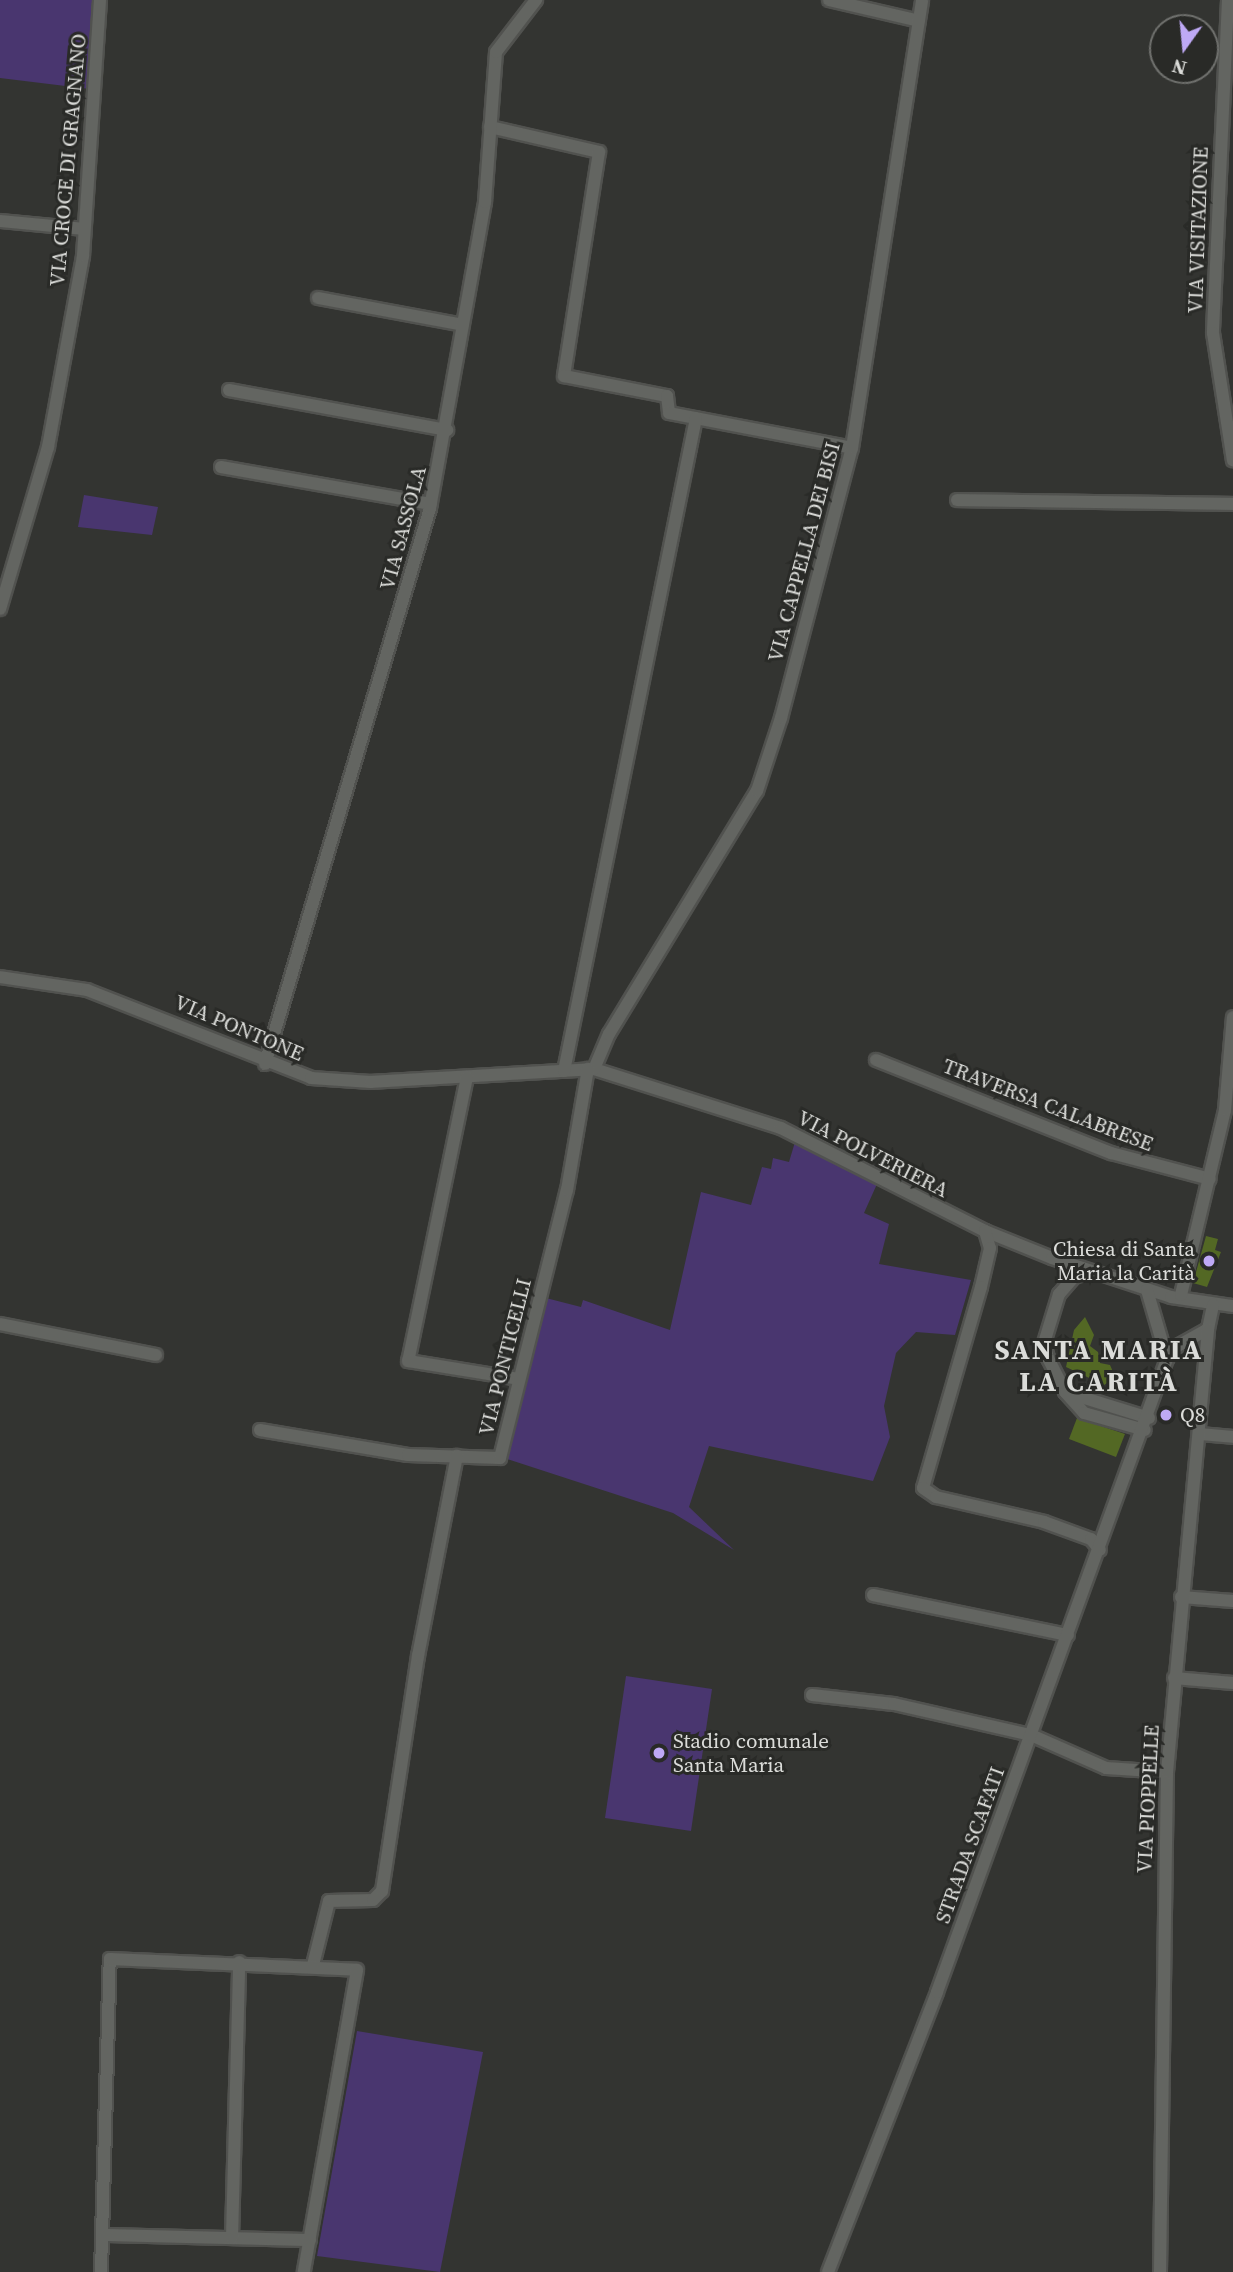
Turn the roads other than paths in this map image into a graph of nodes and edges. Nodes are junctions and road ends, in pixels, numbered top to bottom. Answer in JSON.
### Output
{"nodes":[{"id":1,"x":100,"y":0,"type":"edge"},
{"id":2,"x":536,"y":0,"type":"edge"},
{"id":3,"x":829,"y":0,"type":"edge"},
{"id":4,"x":922,"y":0,"type":"edge"},
{"id":5,"x":1228,"y":0,"type":"edge"},
{"id":6,"x":919,"y":21,"type":"junction"},
{"id":7,"x":490,"y":127,"type":"junction"},
{"id":8,"x":0,"y":221,"type":"edge"},
{"id":9,"x":84,"y":229,"type":"junction"},
{"id":10,"x":318,"y":298,"type":"dead end"},
{"id":11,"x":463,"y":325,"type":"junction"},
{"id":12,"x":229,"y":390,"type":"dead end"},
{"id":13,"x":696,"y":418,"type":"junction"},
{"id":14,"x":447,"y":430,"type":"junction"},
{"id":15,"x":852,"y":448,"type":"junction"},
{"id":16,"x":1233,"y":460,"type":"edge"},
{"id":17,"x":221,"y":467,"type":"dead end"},
{"id":18,"x":957,"y":500,"type":"dead end"},
{"id":19,"x":431,"y":504,"type":"junction"},
{"id":20,"x":1233,"y":504,"type":"edge"},
{"id":21,"x":0,"y":608,"type":"edge"},
{"id":22,"x":0,"y":977,"type":"edge"},
{"id":23,"x":1233,"y":1017,"type":"edge"},
{"id":24,"x":876,"y":1060,"type":"dead end"},
{"id":25,"x":265,"y":1064,"type":"junction"},
{"id":26,"x":591,"y":1069,"type":"junction"},
{"id":27,"x":564,"y":1071,"type":"junction"},
{"id":28,"x":467,"y":1077,"type":"junction"},
{"id":29,"x":1230,"y":1081,"type":"edge"},
{"id":30,"x":1210,"y":1179,"type":"junction"},
{"id":31,"x":985,"y":1231,"type":"junction"},
{"id":32,"x":1004,"y":1239,"type":"junction"},
{"id":33,"x":990,"y":1248,"type":"junction"},
{"id":34,"x":1090,"y":1272,"type":"junction"},
{"id":35,"x":1147,"y":1290,"type":"junction"},
{"id":36,"x":1181,"y":1295,"type":"junction"},
{"id":37,"x":1213,"y":1305,"type":"junction"},
{"id":38,"x":1233,"y":1306,"type":"edge"},
{"id":39,"x":0,"y":1324,"type":"edge"},
{"id":40,"x":1208,"y":1329,"type":"junction"},
{"id":41,"x":156,"y":1355,"type":"dead end"},
{"id":42,"x":1167,"y":1359,"type":"junction"},
{"id":43,"x":519,"y":1379,"type":"junction"},
{"id":44,"x":1147,"y":1424,"type":"junction"},
{"id":45,"x":260,"y":1430,"type":"dead end"},
{"id":46,"x":1200,"y":1433,"type":"junction"},
{"id":47,"x":1233,"y":1437,"type":"edge"},
{"id":48,"x":457,"y":1456,"type":"junction"},
{"id":49,"x":1100,"y":1550,"type":"junction"},
{"id":50,"x":873,"y":1595,"type":"dead end"},
{"id":51,"x":1181,"y":1597,"type":"junction"},
{"id":52,"x":1233,"y":1601,"type":"edge"},
{"id":53,"x":1068,"y":1635,"type":"junction"},
{"id":54,"x":1174,"y":1678,"type":"junction"},
{"id":55,"x":1233,"y":1683,"type":"edge"},
{"id":56,"x":812,"y":1695,"type":"dead end"},
{"id":57,"x":1031,"y":1735,"type":"junction"},
{"id":58,"x":1167,"y":1772,"type":"junction"},
{"id":59,"x":239,"y":1962,"type":"junction"},
{"id":60,"x":313,"y":1965,"type":"junction"},
{"id":61,"x":103,"y":2235,"type":"junction"},
{"id":62,"x":232,"y":2238,"type":"junction"},
{"id":63,"x":310,"y":2240,"type":"junction"},
{"id":64,"x":101,"y":2272,"type":"edge"},
{"id":65,"x":304,"y":2272,"type":"edge"},
{"id":66,"x":828,"y":2272,"type":"edge"},
{"id":67,"x":1160,"y":2272,"type":"edge"}],
"edges":[{"from":1,"to":9,"type":"street","name":"VIA CROCE DI GRAGNANO"},
{"from":2,"to":7,"type":"street","name":"VIA SASSOLA"},
{"from":3,"to":6,"type":"street"},
{"from":4,"to":6,"type":"street","name":"VIA CAPPELLA DEI BISI"},
{"from":5,"to":16,"type":"street","name":"VIA VISITAZIONE"},
{"from":6,"to":15,"type":"street","name":"VIA CAPPELLA DEI BISI"},
{"from":7,"to":11,"type":"street","name":"VIA SASSOLA"},
{"from":7,"to":13,"type":"street"},
{"from":8,"to":9,"type":"street"},
{"from":9,"to":21,"type":"street","name":"VIA CROCE DI GRAGNANO"},
{"from":10,"to":11,"type":"street"},
{"from":11,"to":14,"type":"street","name":"VIA SASSOLA"},
{"from":12,"to":14,"type":"street"},
{"from":13,"to":15,"type":"street"},
{"from":13,"to":27,"type":"street"},
{"from":14,"to":19,"type":"street","name":"VIA SASSOLA"},
{"from":15,"to":26,"type":"street","name":"VIA CAPPELLA DEI BISI"},
{"from":17,"to":19,"type":"street"},
{"from":18,"to":20,"type":"street"},
{"from":19,"to":25,"type":"street","name":"VIA SASSOLA"},
{"from":22,"to":25,"type":"street","name":"VIA PONTONE"},
{"from":23,"to":29,"type":"street"},
{"from":24,"to":30,"type":"street","name":"TRAVERSA CALABRESE"},
{"from":25,"to":28,"type":"street","name":"VIA PONTONE"},
{"from":26,"to":27,"type":"street","name":"VIA PONTONE"},
{"from":26,"to":31,"type":"street","name":"VIA POLVERIERA"},
{"from":26,"to":43,"type":"street","name":"VIA PONTICELLI"},
{"from":27,"to":28,"type":"street","name":"VIA PONTONE"},
{"from":28,"to":43,"type":"street"},
{"from":29,"to":30,"type":"street"},
{"from":30,"to":36,"type":"street"},
{"from":31,"to":32,"type":"street","name":"VIA POLVERIERA"},
{"from":31,"to":33,"type":"street"},
{"from":32,"to":33,"type":"street"},
{"from":32,"to":34,"type":"street","name":"VIA POLVERIERA"},
{"from":33,"to":49,"type":"street"},
{"from":34,"to":35,"type":"street"},
{"from":34,"to":44,"type":"street"},
{"from":35,"to":36,"type":"street"},
{"from":35,"to":42,"type":"street"},
{"from":36,"to":37,"type":"street"},
{"from":37,"to":38,"type":"street"},
{"from":37,"to":40,"type":"street","name":"VIA PIOPPELLE"},
{"from":39,"to":41,"type":"street"},
{"from":40,"to":42,"type":"street"},
{"from":40,"to":46,"type":"street","name":"VIA PIOPPELLE"},
{"from":42,"to":44,"type":"street"},
{"from":43,"to":48,"type":"street","name":"VIA PONTICELLI"},
{"from":44,"to":49,"type":"street","name":"STRADA SCAFATI"},
{"from":45,"to":48,"type":"street","name":"VIA PONTICELLI"},
{"from":46,"to":47,"type":"street"},
{"from":46,"to":51,"type":"street","name":"VIA PIOPPELLE"},
{"from":48,"to":60,"type":"street"},
{"from":49,"to":53,"type":"street","name":"STRADA SCAFATI"},
{"from":50,"to":53,"type":"street"},
{"from":51,"to":52,"type":"street"},
{"from":51,"to":54,"type":"street","name":"VIA PIOPPELLE"},
{"from":53,"to":57,"type":"street","name":"STRADA SCAFATI"},
{"from":54,"to":55,"type":"street"},
{"from":54,"to":58,"type":"street","name":"VIA PIOPPELLE"},
{"from":56,"to":57,"type":"street"},
{"from":57,"to":58,"type":"street"},
{"from":57,"to":66,"type":"street","name":"STRADA SCAFATI"},
{"from":58,"to":67,"type":"street","name":"VIA PIOPPELLE"},
{"from":59,"to":60,"type":"street"},
{"from":59,"to":61,"type":"street"},
{"from":59,"to":62,"type":"street"},
{"from":60,"to":63,"type":"street"},
{"from":61,"to":62,"type":"street"},
{"from":61,"to":64,"type":"street"},
{"from":62,"to":63,"type":"street"},
{"from":63,"to":65,"type":"street"}]}
